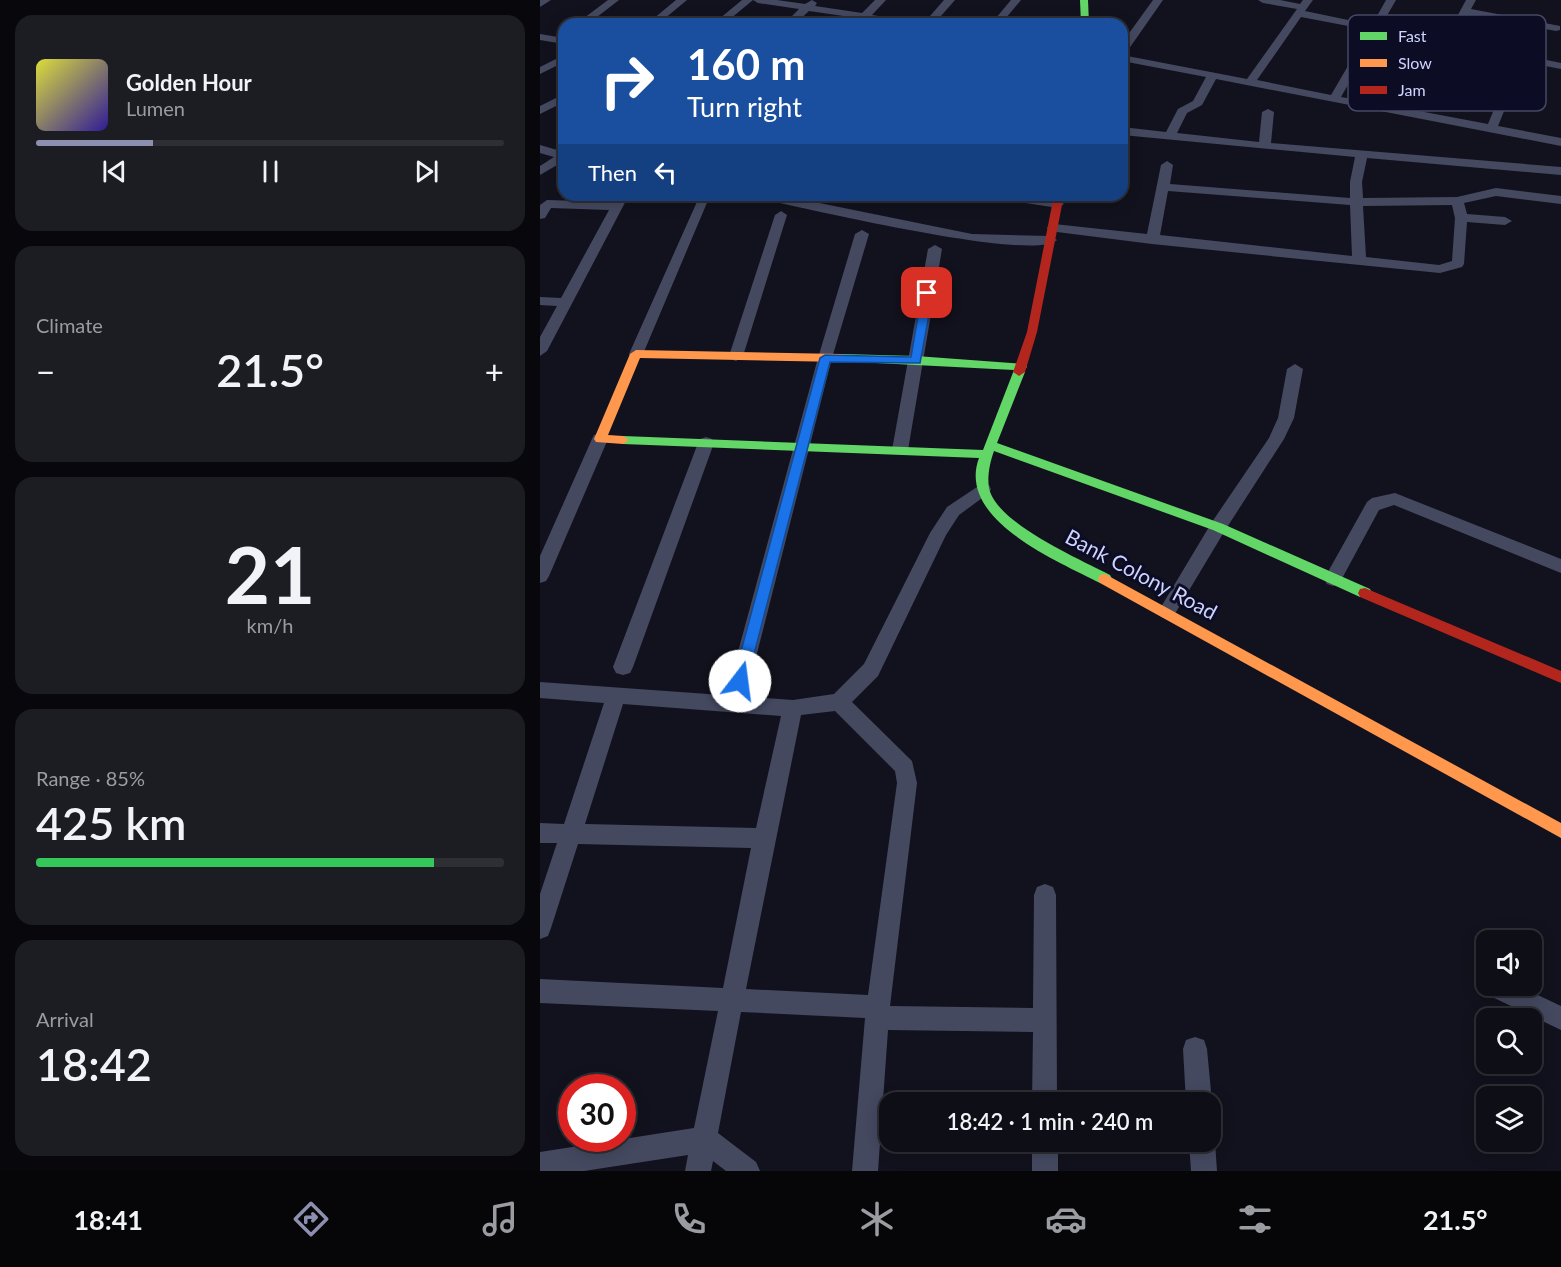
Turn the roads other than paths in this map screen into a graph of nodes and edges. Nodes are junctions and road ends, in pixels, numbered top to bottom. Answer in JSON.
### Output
{"nodes":[{"id":1,"x":546,"y":0,"type":"edge"},
{"id":2,"x":614,"y":0,"type":"edge"},
{"id":3,"x":682,"y":0,"type":"edge"},
{"id":4,"x":748,"y":0,"type":"edge"},
{"id":5,"x":758,"y":0,"type":"edge"},
{"id":6,"x":881,"y":0,"type":"edge"},
{"id":7,"x":950,"y":0,"type":"edge"},
{"id":8,"x":1016,"y":0,"type":"edge"},
{"id":9,"x":1084,"y":0,"type":"edge"},
{"id":10,"x":1158,"y":0,"type":"edge"},
{"id":11,"x":1263,"y":0,"type":"edge"},
{"id":12,"x":1391,"y":0,"type":"edge"},
{"id":13,"x":1471,"y":0,"type":"edge"},
{"id":14,"x":540,"y":4,"type":"edge"},
{"id":15,"x":812,"y":4,"type":"edge"},
{"id":16,"x":1303,"y":7,"type":"edge"},
{"id":17,"x":1466,"y":11,"type":"junction"},
{"id":18,"x":1383,"y":15,"type":"edge"},
{"id":19,"x":1464,"y":15,"type":"edge"},
{"id":20,"x":1487,"y":15,"type":"edge"},
{"id":21,"x":588,"y":18,"type":"edge"},
{"id":22,"x":660,"y":18,"type":"edge"},
{"id":23,"x":726,"y":18,"type":"edge"},
{"id":24,"x":796,"y":18,"type":"edge"},
{"id":25,"x":855,"y":18,"type":"edge"},
{"id":26,"x":863,"y":18,"type":"edge"},
{"id":27,"x":933,"y":18,"type":"edge"},
{"id":28,"x":1001,"y":18,"type":"edge"},
{"id":29,"x":1085,"y":18,"type":"edge"},
{"id":30,"x":1348,"y":21,"type":"edge"},
{"id":31,"x":1546,"y":26,"type":"edge"},
{"id":32,"x":1556,"y":28,"type":"dead end"},
{"id":33,"x":540,"y":37,"type":"edge"},
{"id":34,"x":558,"y":39,"type":"edge"},
{"id":35,"x":1128,"y":42,"type":"edge"},
{"id":36,"x":1128,"y":59,"type":"edge"},
{"id":37,"x":558,"y":61,"type":"edge"},
{"id":38,"x":1546,"y":63,"type":"edge"},
{"id":39,"x":1561,"y":66,"type":"edge"},
{"id":40,"x":540,"y":71,"type":"edge"},
{"id":41,"x":1213,"y":75,"type":"junction"},
{"id":42,"x":1348,"y":76,"type":"edge"},
{"id":43,"x":1251,"y":81,"type":"junction"},
{"id":44,"x":1335,"y":98,"type":"junction"},
{"id":45,"x":558,"y":100,"type":"edge"},
{"id":46,"x":1348,"y":101,"type":"edge"},
{"id":47,"x":540,"y":111,"type":"edge"},
{"id":48,"x":1398,"y":111,"type":"edge"},
{"id":49,"x":1414,"y":111,"type":"edge"},
{"id":50,"x":1499,"y":111,"type":"edge"},
{"id":51,"x":1268,"y":112,"type":"dead end"},
{"id":52,"x":1412,"y":114,"type":"junction"},
{"id":53,"x":1492,"y":128,"type":"junction"},
{"id":54,"x":1128,"y":132,"type":"edge"},
{"id":55,"x":1170,"y":136,"type":"junction"},
{"id":56,"x":1561,"y":141,"type":"edge"},
{"id":57,"x":1265,"y":146,"type":"junction"},
{"id":58,"x":540,"y":149,"type":"edge"},
{"id":59,"x":558,"y":154,"type":"edge"},
{"id":60,"x":1362,"y":154,"type":"junction"},
{"id":61,"x":558,"y":160,"type":"edge"},
{"id":62,"x":1167,"y":165,"type":"dead end"},
{"id":63,"x":1489,"y":165,"type":"junction"},
{"id":64,"x":540,"y":171,"type":"edge"},
{"id":65,"x":1561,"y":171,"type":"edge"},
{"id":66,"x":1163,"y":187,"type":"junction"},
{"id":67,"x":1531,"y":194,"type":"junction"},
{"id":68,"x":1561,"y":200,"type":"edge"},
{"id":69,"x":602,"y":201,"type":"edge"},
{"id":70,"x":619,"y":201,"type":"edge"},
{"id":71,"x":702,"y":201,"type":"edge"},
{"id":72,"x":792,"y":201,"type":"edge"},
{"id":73,"x":1059,"y":201,"type":"edge"},
{"id":74,"x":1457,"y":201,"type":"junction"},
{"id":75,"x":1357,"y":202,"type":"junction"},
{"id":76,"x":540,"y":215,"type":"edge"},
{"id":77,"x":781,"y":215,"type":"dead end"},
{"id":78,"x":1461,"y":218,"type":"junction"},
{"id":79,"x":1505,"y":221,"type":"dead end"},
{"id":80,"x":862,"y":234,"type":"dead end"},
{"id":81,"x":1052,"y":234,"type":"junction"},
{"id":82,"x":1152,"y":240,"type":"junction"},
{"id":83,"x":935,"y":249,"type":"dead end"},
{"id":84,"x":1359,"y":262,"type":"junction"},
{"id":85,"x":540,"y":301,"type":"edge"},
{"id":86,"x":566,"y":302,"type":"junction"},
{"id":87,"x":540,"y":351,"type":"edge"},
{"id":88,"x":636,"y":354,"type":"junction"},
{"id":89,"x":736,"y":356,"type":"junction"},
{"id":90,"x":825,"y":358,"type":"junction"},
{"id":91,"x":916,"y":360,"type":"junction"},
{"id":92,"x":1021,"y":367,"type":"junction"},
{"id":93,"x":1295,"y":369,"type":"dead end"},
{"id":94,"x":600,"y":439,"type":"junction"},
{"id":95,"x":706,"y":443,"type":"junction"},
{"id":96,"x":802,"y":446,"type":"junction"},
{"id":97,"x":988,"y":449,"type":"junction"},
{"id":98,"x":900,"y":450,"type":"junction"},
{"id":99,"x":983,"y":489,"type":"junction"},
{"id":100,"x":1218,"y":527,"type":"junction"},
{"id":101,"x":1561,"y":566,"type":"edge"},
{"id":102,"x":540,"y":576,"type":"edge"},
{"id":103,"x":1332,"y":579,"type":"junction"},
{"id":104,"x":1167,"y":612,"type":"junction"},
{"id":105,"x":623,"y":667,"type":"dead end"},
{"id":106,"x":1561,"y":677,"type":"edge"},
{"id":107,"x":740,"y":681,"type":"dead end"},
{"id":108,"x":540,"y":690,"type":"edge"},
{"id":109,"x":616,"y":696,"type":"junction"},
{"id":110,"x":839,"y":702,"type":"junction"},
{"id":111,"x":793,"y":708,"type":"junction"},
{"id":112,"x":1561,"y":831,"type":"edge"},
{"id":113,"x":540,"y":833,"type":"edge"},
{"id":114,"x":572,"y":834,"type":"junction"},
{"id":115,"x":764,"y":838,"type":"junction"},
{"id":116,"x":1045,"y":895,"type":"dead end"},
{"id":117,"x":540,"y":928,"type":"edge"},
{"id":118,"x":540,"y":991,"type":"edge"},
{"id":119,"x":1515,"y":996,"type":"edge"},
{"id":120,"x":732,"y":1001,"type":"junction"},
{"id":121,"x":878,"y":1013,"type":"junction"},
{"id":122,"x":1561,"y":1018,"type":"edge"},
{"id":123,"x":1045,"y":1020,"type":"junction"},
{"id":124,"x":1195,"y":1049,"type":"dead end"},
{"id":125,"x":1045,"y":1092,"type":"edge"},
{"id":126,"x":1198,"y":1092,"type":"edge"},
{"id":127,"x":706,"y":1139,"type":"junction"},
{"id":128,"x":1045,"y":1152,"type":"edge"},
{"id":129,"x":1203,"y":1152,"type":"edge"},
{"id":130,"x":540,"y":1165,"type":"edge"},
{"id":131,"x":698,"y":1171,"type":"edge"},
{"id":132,"x":747,"y":1171,"type":"edge"},
{"id":133,"x":865,"y":1171,"type":"edge"},
{"id":134,"x":1045,"y":1171,"type":"edge"},
{"id":135,"x":1204,"y":1171,"type":"edge"}],
"edges":[{"from":1,"to":14,"type":"street"},
{"from":2,"to":21,"type":"street"},
{"from":3,"to":22,"type":"street"},
{"from":4,"to":23,"type":"street"},
{"from":5,"to":15,"type":"street"},
{"from":6,"to":26,"type":"street"},
{"from":7,"to":27,"type":"street"},
{"from":8,"to":28,"type":"street"},
{"from":9,"to":29,"type":"street"},
{"from":10,"to":35,"type":"street"},
{"from":11,"to":16,"type":"street"},
{"from":12,"to":18,"type":"street"},
{"from":13,"to":17,"type":"street"},
{"from":15,"to":24,"type":"street"},
{"from":15,"to":25,"type":"street"},
{"from":16,"to":30,"type":"street"},
{"from":16,"to":43,"type":"street"},
{"from":17,"to":19,"type":"street"},
{"from":17,"to":20,"type":"street"},
{"from":31,"to":32,"type":"street"},
{"from":33,"to":34,"type":"street"},
{"from":36,"to":41,"type":"street"},
{"from":37,"to":40,"type":"street"},
{"from":38,"to":39,"type":"street"},
{"from":41,"to":43,"type":"street"},
{"from":41,"to":55,"type":"street"},
{"from":42,"to":44,"type":"street"},
{"from":43,"to":44,"type":"street"},
{"from":44,"to":46,"type":"street"},
{"from":45,"to":47,"type":"street"},
{"from":48,"to":52,"type":"street"},
{"from":49,"to":52,"type":"street"},
{"from":50,"to":53,"type":"street"},
{"from":51,"to":57,"type":"street"},
{"from":52,"to":53,"type":"street"},
{"from":53,"to":56,"type":"street"},
{"from":54,"to":55,"type":"street"},
{"from":55,"to":57,"type":"street"},
{"from":57,"to":60,"type":"street"},
{"from":58,"to":59,"type":"street"},
{"from":60,"to":63,"type":"street"},
{"from":60,"to":75,"type":"street"},
{"from":61,"to":64,"type":"street"},
{"from":62,"to":66,"type":"street"},
{"from":63,"to":65,"type":"street"},
{"from":63,"to":67,"type":"street"},
{"from":66,"to":75,"type":"street"},
{"from":66,"to":82,"type":"street"},
{"from":67,"to":68,"type":"street"},
{"from":67,"to":74,"type":"street"},
{"from":69,"to":76,"type":"street"},
{"from":70,"to":86,"type":"street"},
{"from":71,"to":88,"type":"street"},
{"from":72,"to":81,"type":"street"},
{"from":73,"to":81,"type":"street"},
{"from":74,"to":75,"type":"street"},
{"from":74,"to":78,"type":"street"},
{"from":75,"to":84,"type":"street"},
{"from":77,"to":89,"type":"street"},
{"from":78,"to":79,"type":"street"},
{"from":78,"to":84,"type":"street"},
{"from":80,"to":90,"type":"street"},
{"from":81,"to":82,"type":"street"},
{"from":81,"to":92,"type":"street"},
{"from":82,"to":84,"type":"street"},
{"from":83,"to":91,"type":"street"},
{"from":85,"to":86,"type":"street"},
{"from":86,"to":87,"type":"street"},
{"from":88,"to":89,"type":"street"},
{"from":88,"to":94,"type":"street"},
{"from":89,"to":90,"type":"street"},
{"from":90,"to":91,"type":"street"},
{"from":90,"to":96,"type":"street"},
{"from":91,"to":92,"type":"street"},
{"from":91,"to":98,"type":"street"},
{"from":92,"to":97,"type":"street"},
{"from":93,"to":100,"type":"street"},
{"from":94,"to":95,"type":"street"},
{"from":94,"to":102,"type":"street"},
{"from":95,"to":96,"type":"street"},
{"from":95,"to":105,"type":"street"},
{"from":96,"to":98,"type":"street"},
{"from":96,"to":107,"type":"street"},
{"from":97,"to":98,"type":"street"},
{"from":97,"to":99,"type":"street"},
{"from":97,"to":100,"type":"street"},
{"from":99,"to":104,"type":"street","name":"Bank Colony Road"},
{"from":99,"to":110,"type":"street"},
{"from":100,"to":103,"type":"street"},
{"from":100,"to":104,"type":"street"},
{"from":101,"to":103,"type":"street"},
{"from":103,"to":106,"type":"street"},
{"from":104,"to":112,"type":"street","name":"Bank Colony Road"},
{"from":108,"to":109,"type":"street"},
{"from":109,"to":111,"type":"street"},
{"from":109,"to":114,"type":"street"},
{"from":110,"to":111,"type":"street"},
{"from":110,"to":121,"type":"street"},
{"from":111,"to":115,"type":"street"},
{"from":113,"to":114,"type":"street"},
{"from":114,"to":115,"type":"street"},
{"from":114,"to":117,"type":"street"},
{"from":115,"to":120,"type":"street"},
{"from":116,"to":123,"type":"street"},
{"from":118,"to":120,"type":"street"},
{"from":119,"to":122,"type":"street"},
{"from":120,"to":121,"type":"street"},
{"from":120,"to":127,"type":"street"},
{"from":121,"to":123,"type":"street"},
{"from":121,"to":133,"type":"street"},
{"from":123,"to":125,"type":"street"},
{"from":124,"to":126,"type":"street"},
{"from":127,"to":130,"type":"street"},
{"from":127,"to":131,"type":"street"},
{"from":127,"to":132,"type":"street"},
{"from":128,"to":134,"type":"street"},
{"from":129,"to":135,"type":"street"}]}
